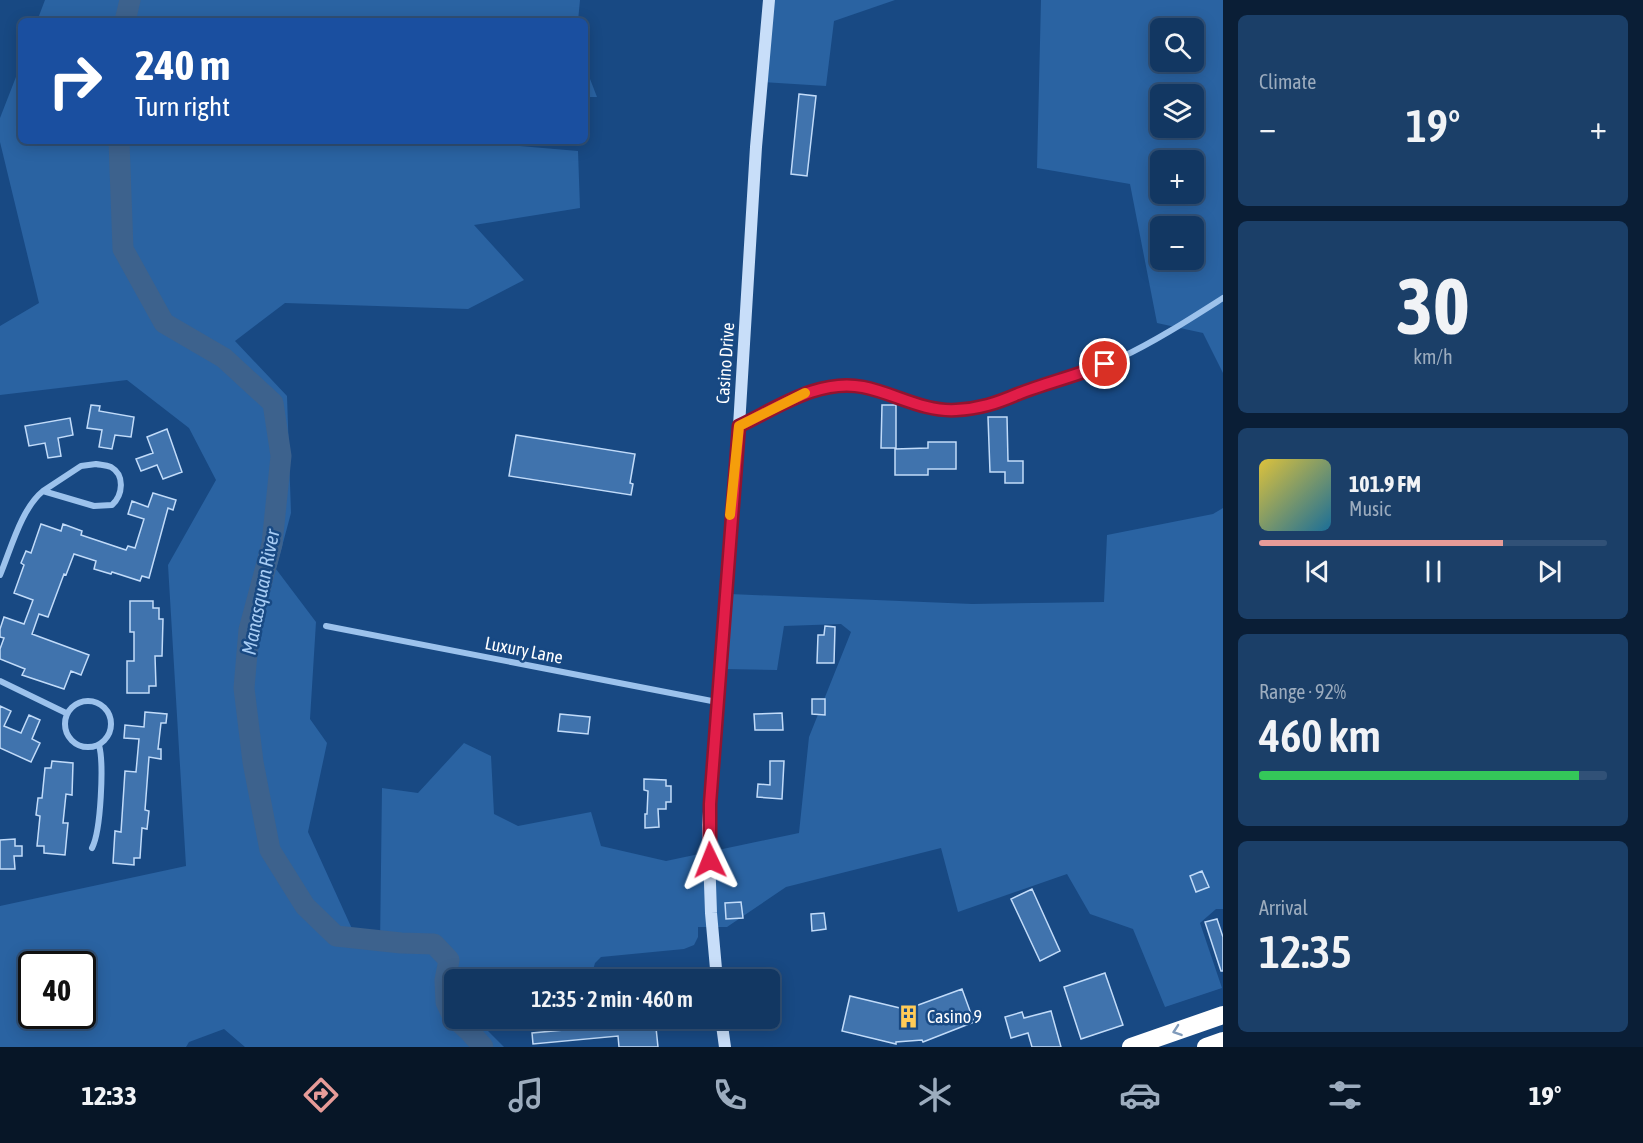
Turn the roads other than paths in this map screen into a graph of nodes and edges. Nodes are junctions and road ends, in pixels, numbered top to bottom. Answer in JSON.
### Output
{"nodes":[{"id":1,"x":769,"y":0,"type":"edge"},
{"id":2,"x":1223,"y":298,"type":"edge"},
{"id":3,"x":739,"y":426,"type":"junction"},
{"id":4,"x":43,"y":491,"type":"junction"},
{"id":5,"x":0,"y":575,"type":"edge"},
{"id":6,"x":326,"y":626,"type":"dead end"},
{"id":7,"x":0,"y":681,"type":"edge"},
{"id":8,"x":717,"y":702,"type":"junction"},
{"id":9,"x":66,"y":713,"type":"junction"},
{"id":10,"x":99,"y":745,"type":"junction"},
{"id":11,"x":92,"y":848,"type":"dead end"},
{"id":12,"x":716,"y":969,"type":"edge"},
{"id":13,"x":1223,"y":1015,"type":"edge"},
{"id":14,"x":723,"y":1029,"type":"edge"},
{"id":15,"x":1223,"y":1041,"type":"edge"},
{"id":16,"x":725,"y":1047,"type":"edge"},
{"id":17,"x":1131,"y":1047,"type":"edge"},
{"id":18,"x":1206,"y":1047,"type":"edge"}],
"edges":[{"from":1,"to":3,"type":"street","name":"Casino Drive"},
{"from":2,"to":3,"type":"street"},
{"from":3,"to":8,"type":"street","name":"Casino Drive"},
{"from":4,"to":4,"type":"street"},
{"from":4,"to":5,"type":"street"},
{"from":6,"to":8,"type":"street","name":"Luxury Lane"},
{"from":7,"to":9,"type":"street"},
{"from":8,"to":12,"type":"street","name":"Casino Drive"},
{"from":9,"to":10,"type":"street"},
{"from":9,"to":10,"type":"street"},
{"from":10,"to":11,"type":"street"},
{"from":13,"to":17,"type":"highway","one_way":true},
{"from":14,"to":16,"type":"street"},
{"from":15,"to":18,"type":"highway"}]}
